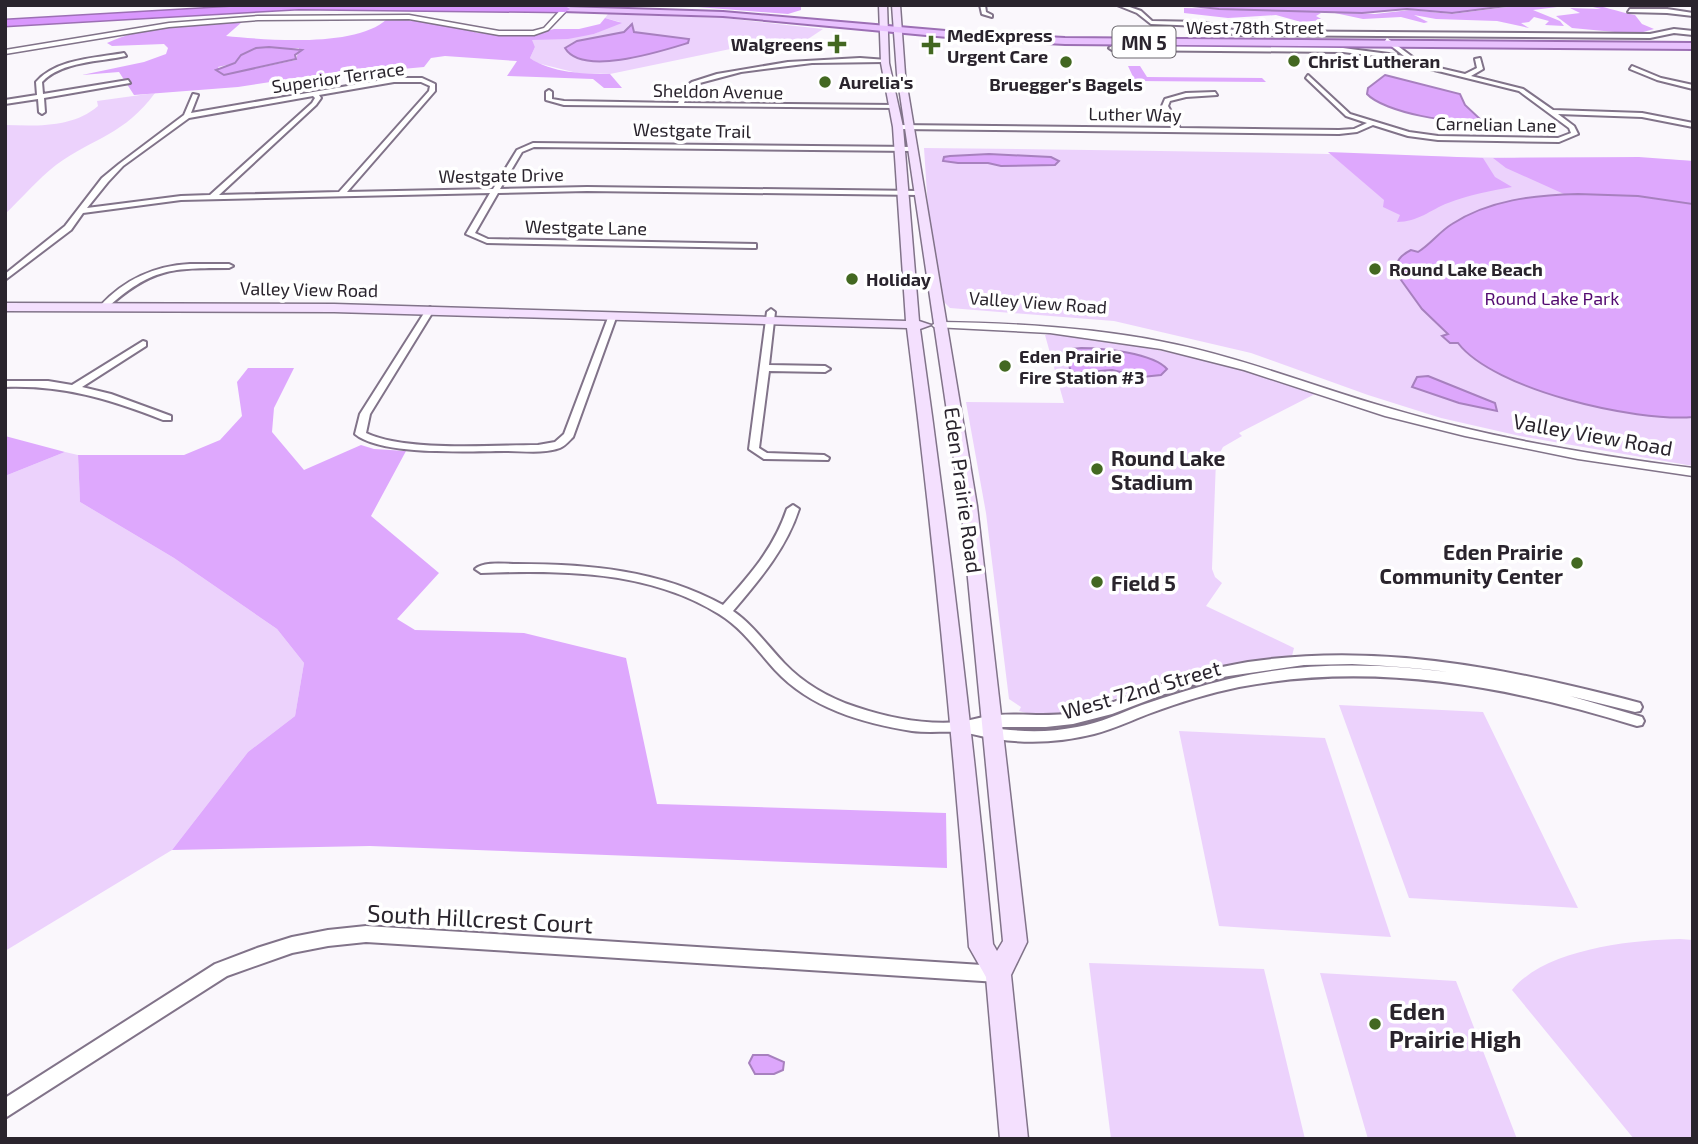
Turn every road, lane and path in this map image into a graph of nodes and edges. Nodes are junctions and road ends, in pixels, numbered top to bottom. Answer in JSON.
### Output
{"nodes":[{"id":1,"x":178,"y":5,"type":"edge"},
{"id":2,"x":510,"y":5,"type":"edge"},
{"id":3,"x":982,"y":5,"type":"edge"},
{"id":4,"x":1119,"y":5,"type":"edge"},
{"id":5,"x":568,"y":7,"type":"edge"},
{"id":6,"x":883,"y":10,"type":"edge"},
{"id":7,"x":897,"y":10,"type":"edge"},
{"id":8,"x":1630,"y":11,"type":"dead end"},
{"id":9,"x":1682,"y":14,"type":"junction"},
{"id":10,"x":5,"y":15,"type":"edge"},
{"id":11,"x":1693,"y":15,"type":"edge"},
{"id":12,"x":755,"y":16,"type":"junction"},
{"id":13,"x":990,"y":16,"type":"dead end"},
{"id":14,"x":812,"y":18,"type":"junction"},
{"id":15,"x":5,"y":23,"type":"edge"},
{"id":16,"x":882,"y":26,"type":"junction"},
{"id":17,"x":897,"y":27,"type":"junction"},
{"id":18,"x":1103,"y":31,"type":"dead end"},
{"id":19,"x":1689,"y":32,"type":"edge"},
{"id":20,"x":883,"y":38,"type":"junction"},
{"id":21,"x":1088,"y":38,"type":"junction"},
{"id":22,"x":1219,"y":39,"type":"junction"},
{"id":23,"x":1065,"y":41,"type":"junction"},
{"id":24,"x":1389,"y":42,"type":"junction"},
{"id":25,"x":1693,"y":44,"type":"edge"},
{"id":26,"x":1112,"y":48,"type":"dead end"},
{"id":27,"x":898,"y":49,"type":"junction"},
{"id":28,"x":5,"y":52,"type":"edge"},
{"id":29,"x":124,"y":54,"type":"dead end"},
{"id":30,"x":1409,"y":58,"type":"junction"},
{"id":31,"x":1478,"y":59,"type":"dead end"},
{"id":32,"x":884,"y":60,"type":"junction"},
{"id":33,"x":1632,"y":68,"type":"dead end"},
{"id":34,"x":1467,"y":76,"type":"junction"},
{"id":35,"x":1308,"y":77,"type":"dead end"},
{"id":36,"x":128,"y":82,"type":"dead end"},
{"id":37,"x":1693,"y":87,"type":"edge"},
{"id":38,"x":549,"y":92,"type":"dead end"},
{"id":39,"x":314,"y":93,"type":"junction"},
{"id":40,"x":1214,"y":94,"type":"dead end"},
{"id":41,"x":195,"y":95,"type":"dead end"},
{"id":42,"x":41,"y":96,"type":"junction"},
{"id":43,"x":5,"y":102,"type":"edge"},
{"id":44,"x":680,"y":104,"type":"junction"},
{"id":45,"x":895,"y":107,"type":"junction"},
{"id":46,"x":42,"y":112,"type":"dead end"},
{"id":47,"x":1551,"y":112,"type":"junction"},
{"id":48,"x":1675,"y":114,"type":"dead end"},
{"id":49,"x":187,"y":116,"type":"junction"},
{"id":50,"x":1667,"y":118,"type":"junction"},
{"id":51,"x":1370,"y":124,"type":"junction"},
{"id":52,"x":1693,"y":125,"type":"edge"},
{"id":53,"x":898,"y":127,"type":"junction"},
{"id":54,"x":911,"y":127,"type":"junction"},
{"id":55,"x":1178,"y":130,"type":"junction"},
{"id":56,"x":906,"y":149,"type":"junction"},
{"id":57,"x":495,"y":191,"type":"junction"},
{"id":58,"x":910,"y":193,"type":"junction"},
{"id":59,"x":341,"y":194,"type":"junction"},
{"id":60,"x":212,"y":197,"type":"junction"},
{"id":61,"x":84,"y":211,"type":"junction"},
{"id":62,"x":753,"y":246,"type":"dead end"},
{"id":63,"x":229,"y":266,"type":"dead end"},
{"id":64,"x":5,"y":278,"type":"edge"},
{"id":65,"x":104,"y":306,"type":"junction"},
{"id":66,"x":5,"y":307,"type":"edge"},
{"id":67,"x":430,"y":310,"type":"junction"},
{"id":68,"x":613,"y":315,"type":"junction"},
{"id":69,"x":770,"y":316,"type":"junction"},
{"id":70,"x":913,"y":320,"type":"junction"},
{"id":71,"x":938,"y":320,"type":"junction"},
{"id":72,"x":143,"y":344,"type":"dead end"},
{"id":73,"x":764,"y":369,"type":"junction"},
{"id":74,"x":825,"y":369,"type":"dead end"},
{"id":75,"x":5,"y":384,"type":"edge"},
{"id":76,"x":75,"y":387,"type":"junction"},
{"id":77,"x":167,"y":418,"type":"dead end"},
{"id":78,"x":824,"y":458,"type":"dead end"},
{"id":79,"x":1693,"y":472,"type":"edge"},
{"id":80,"x":793,"y":509,"type":"dead end"},
{"id":81,"x":481,"y":569,"type":"dead end"},
{"id":82,"x":725,"y":611,"type":"junction"},
{"id":83,"x":1636,"y":714,"type":"dead end"},
{"id":84,"x":962,"y":727,"type":"junction"},
{"id":85,"x":993,"y":728,"type":"junction"},
{"id":86,"x":998,"y":974,"type":"junction"},
{"id":87,"x":5,"y":1109,"type":"edge"},
{"id":88,"x":1014,"y":1139,"type":"edge"}],
"edges":[{"from":1,"to":10,"type":"highway"},
{"from":2,"to":5,"type":"highway","number":"MN 5"},
{"from":3,"to":13,"type":"street"},
{"from":4,"to":19,"type":"street"},
{"from":5,"to":12,"type":"main road","name":"West 78th Street","number":"MN 5"},
{"from":5,"to":14,"type":"main road","name":"West 78th Street","number":"MN 5"},
{"from":5,"to":15,"type":"highway","number":"MN 5"},
{"from":5,"to":28,"type":"street"},
{"from":6,"to":14,"type":"main road"},
{"from":6,"to":16,"type":"main road","name":"Eden Prairie Road"},
{"from":7,"to":17,"type":"main road","name":"Eden Prairie Road"},
{"from":7,"to":21,"type":"main road"},
{"from":8,"to":9,"type":"street"},
{"from":9,"to":11,"type":"street"},
{"from":9,"to":19,"type":"street"},
{"from":12,"to":16,"type":"main road","name":"West 78th Street","number":"MN 5"},
{"from":12,"to":20,"type":"main road"},
{"from":14,"to":16,"type":"main road","name":"West 78th Street","number":"MN 5"},
{"from":16,"to":17,"type":"main road","name":"West 78th Street","number":"MN 5"},
{"from":16,"to":20,"type":"main road","name":"Eden Prairie Road"},
{"from":17,"to":21,"type":"main road","name":"West 78th Street","number":"MN 5"},
{"from":17,"to":23,"type":"main road","name":"West 78th Street","number":"MN 5"},
{"from":17,"to":27,"type":"main road","name":"Eden Prairie Road"},
{"from":18,"to":22,"type":"main road"},
{"from":20,"to":32,"type":"main road","name":"Eden Prairie Road"},
{"from":21,"to":22,"type":"main road","name":"West 78th Street","number":"MN 5"},
{"from":22,"to":24,"type":"main road","name":"West 78th Street","number":"MN 5"},
{"from":23,"to":24,"type":"main road","name":"West 78th Street","number":"MN 5"},
{"from":23,"to":27,"type":"main road"},
{"from":24,"to":25,"type":"main road","name":"West 78th Street","number":"MN 5"},
{"from":24,"to":30,"type":"street","name":"Carnelian Lane"},
{"from":26,"to":30,"type":"street"},
{"from":27,"to":54,"type":"main road","name":"Eden Prairie Road"},
{"from":29,"to":42,"type":"street"},
{"from":30,"to":34,"type":"street","name":"Carnelian Lane"},
{"from":31,"to":34,"type":"street"},
{"from":32,"to":44,"type":"street"},
{"from":32,"to":45,"type":"main road","name":"Eden Prairie Road"},
{"from":33,"to":37,"type":"street"},
{"from":34,"to":47,"type":"street","name":"Carnelian Lane"},
{"from":35,"to":51,"type":"street","name":"Carnelian Lane"},
{"from":36,"to":42,"type":"street"},
{"from":38,"to":44,"type":"street","name":"Sheldon Avenue"},
{"from":39,"to":49,"type":"street","name":"Superior Terrace"},
{"from":39,"to":59,"type":"street","name":"Superior Terrace"},
{"from":39,"to":60,"type":"street"},
{"from":40,"to":55,"type":"street"},
{"from":41,"to":49,"type":"street"},
{"from":42,"to":43,"type":"street"},
{"from":42,"to":46,"type":"street"},
{"from":44,"to":45,"type":"street","name":"Sheldon Avenue"},
{"from":45,"to":53,"type":"main road","name":"Eden Prairie Road"},
{"from":47,"to":50,"type":"street"},
{"from":47,"to":51,"type":"street","name":"Carnelian Lane"},
{"from":48,"to":50,"type":"street"},
{"from":49,"to":61,"type":"street"},
{"from":50,"to":52,"type":"street"},
{"from":51,"to":55,"type":"street","name":"Luther Way"},
{"from":53,"to":54,"type":"street","name":"Luther Way"},
{"from":53,"to":56,"type":"main road","name":"Eden Prairie Road"},
{"from":54,"to":55,"type":"street","name":"Luther Way"},
{"from":54,"to":56,"type":"main road","name":"Eden Prairie Road"},
{"from":56,"to":57,"type":"street","name":"Westgate Trail"},
{"from":56,"to":58,"type":"main road","name":"Eden Prairie Road"},
{"from":57,"to":58,"type":"street","name":"Westgate Drive"},
{"from":57,"to":59,"type":"street","name":"Westgate Drive"},
{"from":57,"to":62,"type":"street","name":"Westgate Lane"},
{"from":58,"to":70,"type":"main road","name":"Eden Prairie Road"},
{"from":58,"to":71,"type":"main road","name":"Eden Prairie Road"},
{"from":59,"to":60,"type":"street","name":"Westgate Drive"},
{"from":60,"to":61,"type":"street","name":"Westgate Drive"},
{"from":61,"to":64,"type":"street"},
{"from":63,"to":65,"type":"street"},
{"from":65,"to":66,"type":"main road","name":"Valley View Road"},
{"from":65,"to":67,"type":"main road","name":"Valley View Road"},
{"from":67,"to":68,"type":"main road","name":"Valley View Road"},
{"from":67,"to":68,"type":"street"},
{"from":68,"to":69,"type":"main road","name":"Valley View Road"},
{"from":69,"to":70,"type":"main road","name":"Valley View Road"},
{"from":69,"to":73,"type":"street"},
{"from":70,"to":71,"type":"main road","name":"Valley View Road"},
{"from":70,"to":84,"type":"main road","name":"Eden Prairie Road"},
{"from":71,"to":79,"type":"street","name":"Valley View Road"},
{"from":71,"to":85,"type":"main road","name":"Eden Prairie Road"},
{"from":72,"to":76,"type":"street"},
{"from":73,"to":74,"type":"street"},
{"from":73,"to":78,"type":"street"},
{"from":75,"to":76,"type":"street"},
{"from":76,"to":77,"type":"street"},
{"from":80,"to":82,"type":"street"},
{"from":81,"to":82,"type":"street","name":"West 72nd Street"},
{"from":82,"to":84,"type":"street","name":"West 72nd Street"},
{"from":83,"to":85,"type":"street","name":"West 72nd Street"},
{"from":84,"to":85,"type":"street","name":"West 72nd Street"},
{"from":84,"to":86,"type":"main road","name":"Eden Prairie Road"},
{"from":85,"to":86,"type":"main road","name":"Eden Prairie Road"},
{"from":86,"to":87,"type":"street","name":"South Hillcrest Court"},
{"from":86,"to":88,"type":"main road","name":"Eden Prairie Road"}]}
